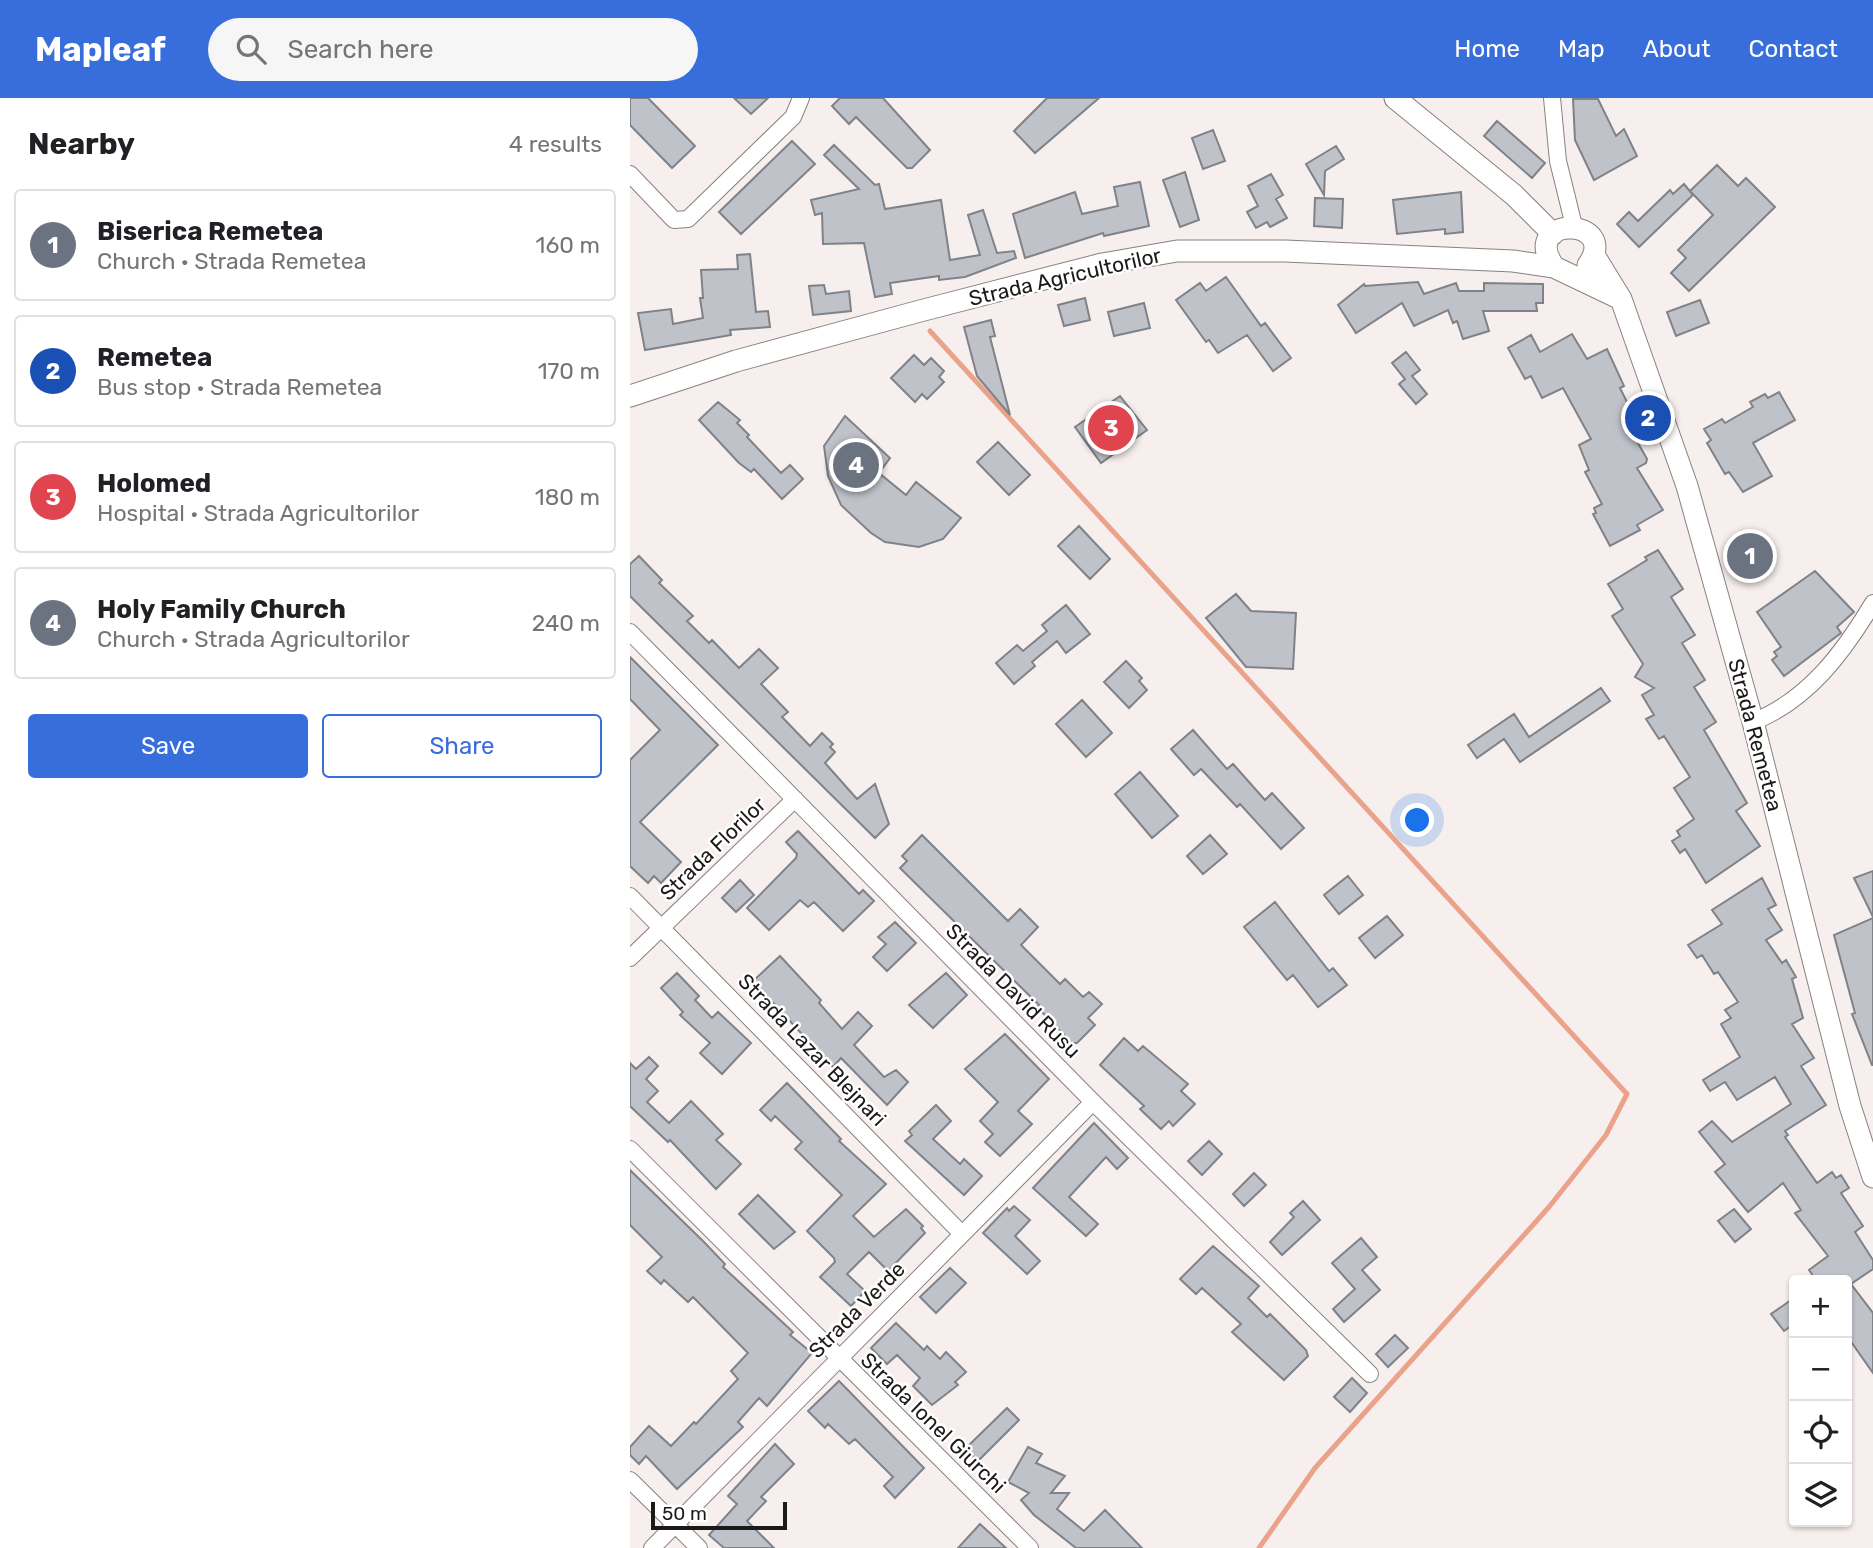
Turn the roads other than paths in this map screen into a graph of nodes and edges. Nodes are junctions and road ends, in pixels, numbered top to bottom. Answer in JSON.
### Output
{"nodes":[{"id":1,"x":801,"y":98,"type":"edge"},
{"id":2,"x":1395,"y":98,"type":"edge"},
{"id":3,"x":1552,"y":98,"type":"edge"},
{"id":4,"x":630,"y":174,"type":"edge"},
{"id":5,"x":1574,"y":226,"type":"junction"},
{"id":6,"x":1550,"y":239,"type":"junction"},
{"id":7,"x":1594,"y":255,"type":"junction"},
{"id":8,"x":1513,"y":261,"type":"junction"},
{"id":9,"x":1563,"y":270,"type":"junction"},
{"id":10,"x":1622,"y":299,"type":"junction"},
{"id":11,"x":630,"y":396,"type":"edge"},
{"id":12,"x":1873,"y":603,"type":"edge"},
{"id":13,"x":630,"y":632,"type":"edge"},
{"id":14,"x":1753,"y":723,"type":"junction"},
{"id":15,"x":794,"y":799,"type":"junction"},
{"id":16,"x":630,"y":896,"type":"edge"},
{"id":17,"x":661,"y":928,"type":"junction"},
{"id":18,"x":630,"y":958,"type":"edge"},
{"id":19,"x":1093,"y":1102,"type":"junction"},
{"id":20,"x":630,"y":1149,"type":"edge"},
{"id":21,"x":1873,"y":1177,"type":"edge"},
{"id":22,"x":962,"y":1234,"type":"junction"},
{"id":23,"x":838,"y":1359,"type":"junction"},
{"id":24,"x":1370,"y":1374,"type":"dead end"},
{"id":25,"x":630,"y":1480,"type":"edge"},
{"id":26,"x":674,"y":1525,"type":"junction"},
{"id":27,"x":652,"y":1548,"type":"edge"},
{"id":28,"x":699,"y":1548,"type":"edge"},
{"id":29,"x":1030,"y":1548,"type":"edge"}],
"edges":[{"from":1,"to":4,"type":"street"},
{"from":2,"to":6,"type":"street"},
{"from":3,"to":5,"type":"street"},
{"from":5,"to":6,"type":"street"},
{"from":5,"to":7,"type":"street"},
{"from":6,"to":8,"type":"street","name":"Strada Agricultorilor"},
{"from":6,"to":9,"type":"street"},
{"from":7,"to":9,"type":"street"},
{"from":7,"to":10,"type":"street","name":"Strada Remetea"},
{"from":8,"to":9,"type":"street","name":"Strada Agricultorilor"},
{"from":8,"to":11,"type":"street","name":"Strada Agricultorilor"},
{"from":9,"to":10,"type":"street"},
{"from":10,"to":14,"type":"street","name":"Strada Remetea"},
{"from":12,"to":14,"type":"street"},
{"from":13,"to":15,"type":"street","name":"Strada David Rusu"},
{"from":14,"to":21,"type":"street","name":"Strada Remetea"},
{"from":15,"to":17,"type":"street","name":"Strada Florilor"},
{"from":15,"to":19,"type":"street","name":"Strada David Rusu"},
{"from":16,"to":17,"type":"street","name":"Strada Lazar Blejnari"},
{"from":17,"to":18,"type":"street","name":"Strada Florilor"},
{"from":17,"to":22,"type":"street","name":"Strada Lazar Blejnari"},
{"from":19,"to":22,"type":"street","name":"Strada Verde"},
{"from":19,"to":24,"type":"street","name":"Strada David Rusu"},
{"from":20,"to":23,"type":"street","name":"Strada Ionel Giurchi"},
{"from":22,"to":23,"type":"street","name":"Strada Verde"},
{"from":23,"to":26,"type":"street","name":"Strada Verde"},
{"from":23,"to":29,"type":"street","name":"Strada Ionel Giurchi"},
{"from":25,"to":26,"type":"street"},
{"from":26,"to":27,"type":"street","name":"Strada Verde"},
{"from":26,"to":28,"type":"street"}]}
